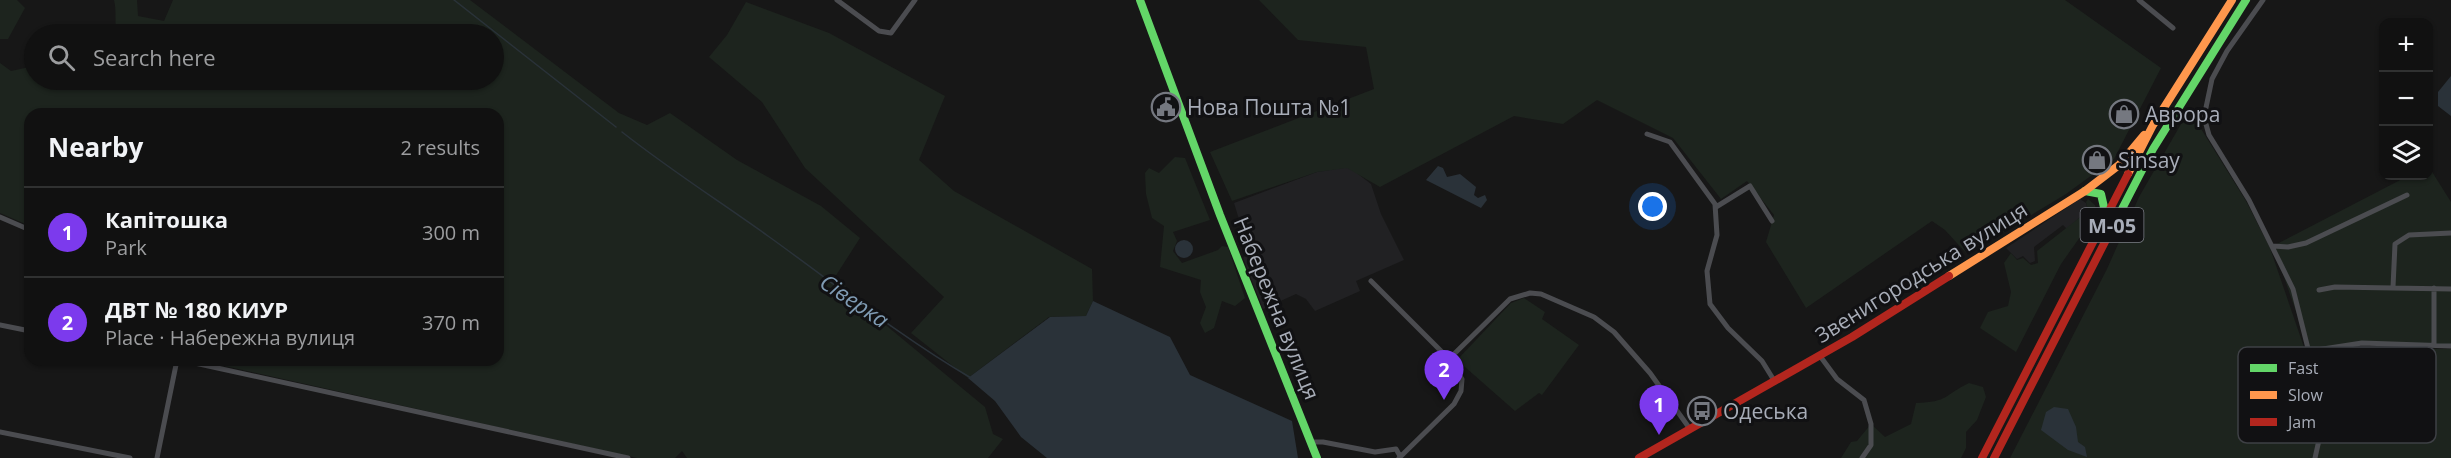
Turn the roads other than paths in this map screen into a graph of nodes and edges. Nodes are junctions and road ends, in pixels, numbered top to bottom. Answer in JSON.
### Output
{"nodes":[{"id":1,"x":837,"y":0,"type":"edge"},
{"id":2,"x":915,"y":0,"type":"edge"},
{"id":3,"x":1140,"y":0,"type":"edge"},
{"id":4,"x":2139,"y":0,"type":"edge"},
{"id":5,"x":2232,"y":0,"type":"edge"},
{"id":6,"x":2246,"y":0,"type":"edge"},
{"id":7,"x":2263,"y":0,"type":"edge"},
{"id":8,"x":2173,"y":28,"type":"dead end"},
{"id":9,"x":2153,"y":125,"type":"junction"},
{"id":10,"x":1647,"y":134,"type":"dead end"},
{"id":11,"x":2085,"y":190,"type":"junction"},
{"id":12,"x":2407,"y":195,"type":"dead end"},
{"id":13,"x":1716,"y":207,"type":"junction"},
{"id":14,"x":2106,"y":216,"type":"junction"},
{"id":15,"x":0,"y":217,"type":"edge"},
{"id":16,"x":1772,"y":221,"type":"dead end"},
{"id":17,"x":24,"y":227,"type":"edge"},
{"id":18,"x":2451,"y":233,"type":"edge"},
{"id":19,"x":2273,"y":246,"type":"junction"},
{"id":20,"x":1371,"y":281,"type":"dead end"},
{"id":21,"x":2393,"y":287,"type":"junction"},
{"id":22,"x":2434,"y":288,"type":"junction"},
{"id":23,"x":2451,"y":289,"type":"edge"},
{"id":24,"x":2319,"y":290,"type":"dead end"},
{"id":25,"x":0,"y":325,"type":"edge"},
{"id":26,"x":24,"y":330,"type":"edge"},
{"id":27,"x":2434,"y":345,"type":"junction"},
{"id":28,"x":2451,"y":346,"type":"edge"},
{"id":29,"x":2309,"y":347,"type":"edge"},
{"id":30,"x":2336,"y":347,"type":"edge"},
{"id":31,"x":1820,"y":356,"type":"junction"},
{"id":32,"x":1449,"y":359,"type":"junction"},
{"id":33,"x":178,"y":366,"type":"edge"},
{"id":34,"x":207,"y":366,"type":"edge"},
{"id":35,"x":1775,"y":382,"type":"junction"},
{"id":36,"x":1690,"y":429,"type":"junction"},
{"id":37,"x":0,"y":432,"type":"edge"},
{"id":38,"x":1311,"y":442,"type":"junction"},
{"id":39,"x":2318,"y":443,"type":"edge"},
{"id":40,"x":1400,"y":457,"type":"edge"},
{"id":41,"x":130,"y":458,"type":"edge"},
{"id":42,"x":157,"y":458,"type":"edge"},
{"id":43,"x":628,"y":458,"type":"edge"},
{"id":44,"x":1317,"y":458,"type":"edge"},
{"id":45,"x":1639,"y":458,"type":"edge"},
{"id":46,"x":1862,"y":458,"type":"edge"},
{"id":47,"x":1982,"y":458,"type":"edge"},
{"id":48,"x":1994,"y":458,"type":"edge"},
{"id":49,"x":2315,"y":458,"type":"edge"}],
"edges":[{"from":1,"to":2,"type":"street"},
{"from":3,"to":38,"type":"main road","name":"Набережна вулиця"},
{"from":4,"to":8,"type":"street"},
{"from":5,"to":9,"type":"main road","number":"М-05"},
{"from":6,"to":48,"type":"main road","number":"М-05"},
{"from":7,"to":19,"type":"street"},
{"from":9,"to":11,"type":"main road","name":"Звенигородська вулиця"},
{"from":9,"to":14,"type":"main road","number":"М-05"},
{"from":10,"to":13,"type":"street"},
{"from":11,"to":14,"type":"main road"},
{"from":11,"to":31,"type":"main road","name":"Звенигородська вулиця"},
{"from":12,"to":19,"type":"street"},
{"from":13,"to":16,"type":"street"},
{"from":13,"to":35,"type":"street"},
{"from":14,"to":47,"type":"main road","number":"М-05"},
{"from":15,"to":17,"type":"street"},
{"from":18,"to":21,"type":"street"},
{"from":19,"to":29,"type":"street"},
{"from":20,"to":32,"type":"street"},
{"from":21,"to":22,"type":"street"},
{"from":21,"to":24,"type":"street"},
{"from":22,"to":23,"type":"street"},
{"from":22,"to":27,"type":"street"},
{"from":25,"to":26,"type":"street"},
{"from":27,"to":28,"type":"street"},
{"from":27,"to":30,"type":"street"},
{"from":31,"to":35,"type":"main road","name":"Звенигородська вулиця"},
{"from":31,"to":46,"type":"street"},
{"from":32,"to":36,"type":"street"},
{"from":32,"to":40,"type":"street"},
{"from":33,"to":42,"type":"street"},
{"from":34,"to":43,"type":"street"},
{"from":35,"to":36,"type":"main road","name":"Звенигородська вулиця"},
{"from":36,"to":45,"type":"main road","name":"Звенигородська вулиця"},
{"from":37,"to":41,"type":"street"},
{"from":38,"to":40,"type":"street"},
{"from":38,"to":44,"type":"main road","name":"Набережна вулиця"},
{"from":39,"to":49,"type":"street"}]}
